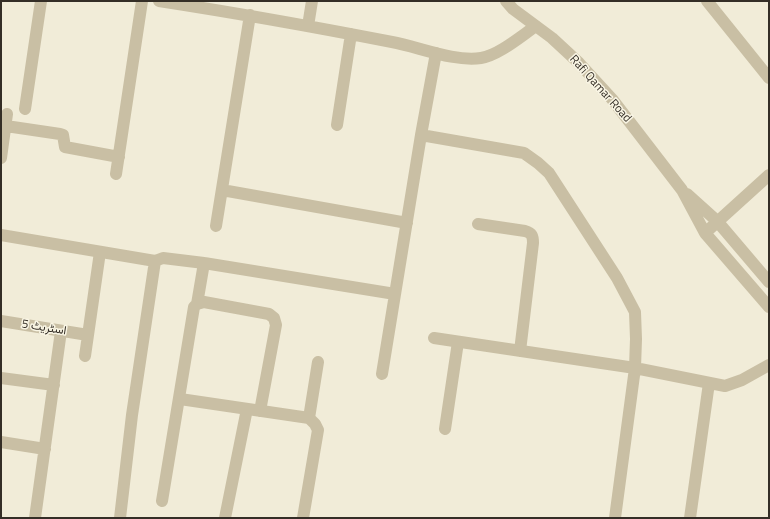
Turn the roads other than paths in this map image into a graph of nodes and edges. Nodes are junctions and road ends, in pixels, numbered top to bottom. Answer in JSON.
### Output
{"nodes":[{"id":1,"x":41,"y":1,"type":"edge"},
{"id":2,"x":142,"y":1,"type":"edge"},
{"id":3,"x":159,"y":1,"type":"edge"},
{"id":4,"x":312,"y":1,"type":"edge"},
{"id":5,"x":506,"y":1,"type":"edge"},
{"id":6,"x":707,"y":1,"type":"edge"},
{"id":7,"x":250,"y":15,"type":"junction"},
{"id":8,"x":308,"y":26,"type":"junction"},
{"id":9,"x":536,"y":26,"type":"junction"},
{"id":10,"x":352,"y":34,"type":"junction"},
{"id":11,"x":436,"y":53,"type":"junction"},
{"id":12,"x":769,"y":78,"type":"edge"},
{"id":13,"x":25,"y":110,"type":"dead end"},
{"id":14,"x":337,"y":126,"type":"dead end"},
{"id":15,"x":421,"y":135,"type":"junction"},
{"id":16,"x":119,"y":157,"type":"junction"},
{"id":17,"x":1,"y":158,"type":"edge"},
{"id":18,"x":116,"y":174,"type":"dead end"},
{"id":19,"x":769,"y":175,"type":"edge"},
{"id":20,"x":222,"y":190,"type":"junction"},
{"id":21,"x":682,"y":190,"type":"junction"},
{"id":22,"x":717,"y":221,"type":"junction"},
{"id":23,"x":407,"y":223,"type":"junction"},
{"id":24,"x":478,"y":224,"type":"dead end"},
{"id":25,"x":216,"y":226,"type":"dead end"},
{"id":26,"x":705,"y":233,"type":"junction"},
{"id":27,"x":1,"y":235,"type":"edge"},
{"id":28,"x":100,"y":252,"type":"junction"},
{"id":29,"x":155,"y":261,"type":"junction"},
{"id":30,"x":204,"y":263,"type":"junction"},
{"id":31,"x":769,"y":282,"type":"edge"},
{"id":32,"x":395,"y":294,"type":"junction"},
{"id":33,"x":197,"y":304,"type":"junction"},
{"id":34,"x":769,"y":307,"type":"edge"},
{"id":35,"x":1,"y":321,"type":"edge"},
{"id":36,"x":61,"y":331,"type":"junction"},
{"id":37,"x":88,"y":334,"type":"junction"},
{"id":38,"x":434,"y":338,"type":"dead end"},
{"id":39,"x":458,"y":342,"type":"junction"},
{"id":40,"x":520,"y":351,"type":"junction"},
{"id":41,"x":85,"y":356,"type":"dead end"},
{"id":42,"x":318,"y":362,"type":"dead end"},
{"id":43,"x":769,"y":365,"type":"edge"},
{"id":44,"x":635,"y":368,"type":"junction"},
{"id":45,"x":382,"y":374,"type":"dead end"},
{"id":46,"x":1,"y":378,"type":"edge"},
{"id":47,"x":709,"y":383,"type":"junction"},
{"id":48,"x":54,"y":385,"type":"junction"},
{"id":49,"x":180,"y":399,"type":"junction"},
{"id":50,"x":247,"y":409,"type":"junction"},
{"id":51,"x":260,"y":411,"type":"junction"},
{"id":52,"x":309,"y":418,"type":"junction"},
{"id":53,"x":445,"y":429,"type":"dead end"},
{"id":54,"x":1,"y":442,"type":"edge"},
{"id":55,"x":45,"y":449,"type":"junction"},
{"id":56,"x":162,"y":501,"type":"dead end"},
{"id":57,"x":35,"y":518,"type":"edge"},
{"id":58,"x":120,"y":518,"type":"edge"},
{"id":59,"x":225,"y":518,"type":"edge"},
{"id":60,"x":303,"y":518,"type":"edge"},
{"id":61,"x":615,"y":518,"type":"edge"},
{"id":62,"x":690,"y":518,"type":"edge"}],
"edges":[{"from":1,"to":13,"type":"street"},
{"from":2,"to":16,"type":"street"},
{"from":3,"to":7,"type":"street"},
{"from":4,"to":8,"type":"street"},
{"from":5,"to":9,"type":"street","name":"Rafi Qamar Road"},
{"from":6,"to":12,"type":"street"},
{"from":7,"to":8,"type":"street"},
{"from":7,"to":20,"type":"street"},
{"from":8,"to":10,"type":"street"},
{"from":9,"to":11,"type":"street"},
{"from":9,"to":21,"type":"street","name":"Rafi Qamar Road"},
{"from":10,"to":11,"type":"street"},
{"from":10,"to":14,"type":"street"},
{"from":11,"to":15,"type":"street"},
{"from":15,"to":23,"type":"street"},
{"from":15,"to":44,"type":"street"},
{"from":16,"to":17,"type":"street"},
{"from":16,"to":18,"type":"street"},
{"from":19,"to":22,"type":"street"},
{"from":20,"to":23,"type":"street"},
{"from":20,"to":25,"type":"street"},
{"from":21,"to":22,"type":"street","name":"Rafi Qamar Road"},
{"from":21,"to":26,"type":"street","name":"Rafi Qamar Road"},
{"from":22,"to":26,"type":"street"},
{"from":22,"to":31,"type":"street","name":"Rafi Qamar Road"},
{"from":23,"to":32,"type":"street"},
{"from":24,"to":40,"type":"street"},
{"from":26,"to":34,"type":"street","name":"Rafi Qamar Road"},
{"from":27,"to":28,"type":"street"},
{"from":28,"to":29,"type":"street"},
{"from":28,"to":37,"type":"street"},
{"from":29,"to":30,"type":"street"},
{"from":29,"to":58,"type":"street"},
{"from":30,"to":32,"type":"street"},
{"from":30,"to":33,"type":"street"},
{"from":32,"to":45,"type":"street"},
{"from":33,"to":49,"type":"street"},
{"from":33,"to":51,"type":"street"},
{"from":35,"to":36,"type":"street","name":"اسٹریٹ 5"},
{"from":36,"to":37,"type":"street","name":"اسٹریٹ 5"},
{"from":36,"to":48,"type":"street"},
{"from":37,"to":41,"type":"street"},
{"from":38,"to":39,"type":"street"},
{"from":39,"to":40,"type":"street"},
{"from":39,"to":53,"type":"street"},
{"from":40,"to":44,"type":"street"},
{"from":42,"to":52,"type":"street"},
{"from":43,"to":47,"type":"street"},
{"from":44,"to":47,"type":"street"},
{"from":44,"to":61,"type":"street"},
{"from":46,"to":48,"type":"street"},
{"from":47,"to":62,"type":"street"},
{"from":48,"to":55,"type":"street"},
{"from":49,"to":50,"type":"street"},
{"from":49,"to":56,"type":"street"},
{"from":50,"to":51,"type":"street"},
{"from":50,"to":59,"type":"street"},
{"from":51,"to":52,"type":"street"},
{"from":52,"to":60,"type":"street"},
{"from":54,"to":55,"type":"street"},
{"from":55,"to":57,"type":"street"}]}
